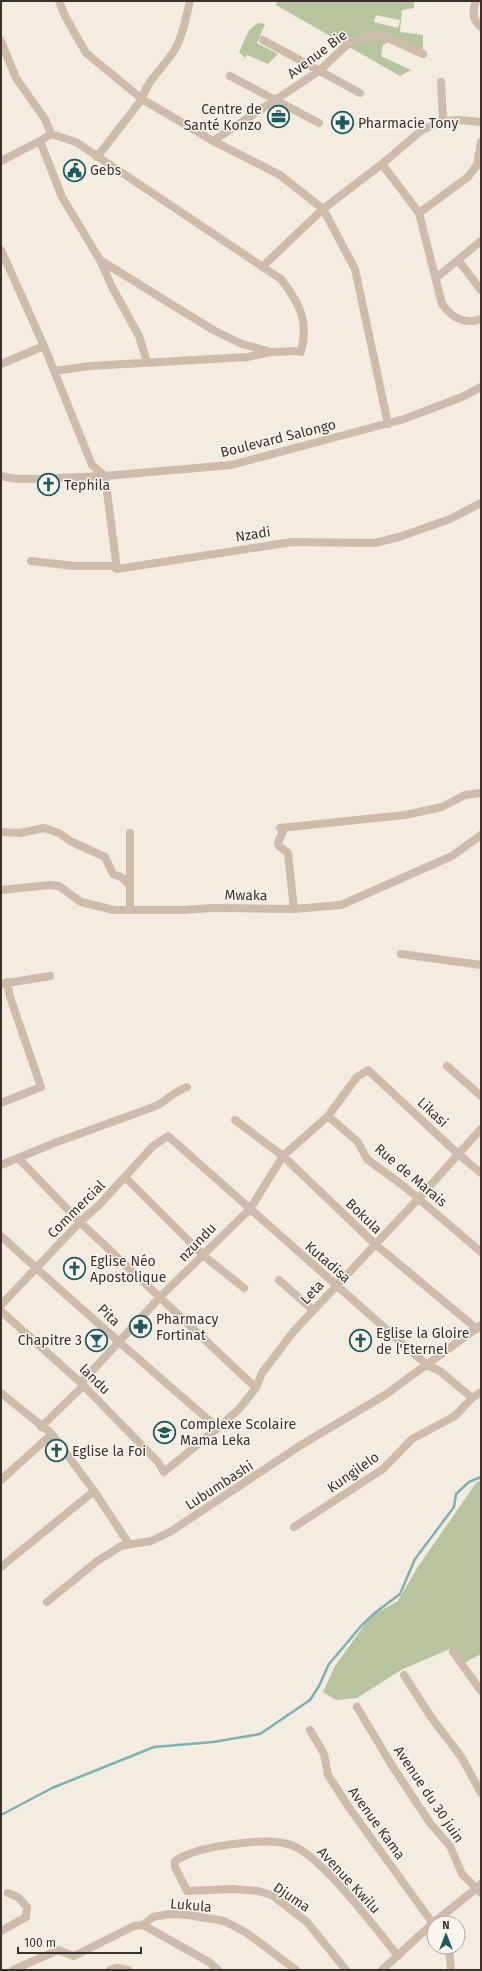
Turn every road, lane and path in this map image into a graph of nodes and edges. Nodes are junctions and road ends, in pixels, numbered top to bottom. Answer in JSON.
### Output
{"nodes":[{"id":1,"x":60,"y":1,"type":"edge"},
{"id":2,"x":190,"y":1,"type":"edge"},
{"id":3,"x":476,"y":1,"type":"edge"},
{"id":4,"x":481,"y":27,"type":"edge"},
{"id":5,"x":1,"y":40,"type":"edge"},
{"id":6,"x":263,"y":40,"type":"dead end"},
{"id":7,"x":423,"y":54,"type":"dead end"},
{"id":8,"x":319,"y":71,"type":"junction"},
{"id":9,"x":230,"y":76,"type":"dead end"},
{"id":10,"x":441,"y":82,"type":"dead end"},
{"id":11,"x":360,"y":93,"type":"dead end"},
{"id":12,"x":142,"y":99,"type":"junction"},
{"id":13,"x":274,"y":101,"type":"junction"},
{"id":14,"x":443,"y":121,"type":"junction"},
{"id":15,"x":481,"y":122,"type":"edge"},
{"id":16,"x":319,"y":123,"type":"dead end"},
{"id":17,"x":51,"y":134,"type":"junction"},
{"id":18,"x":40,"y":141,"type":"junction"},
{"id":19,"x":213,"y":141,"type":"junction"},
{"id":20,"x":481,"y":142,"type":"edge"},
{"id":21,"x":97,"y":157,"type":"junction"},
{"id":22,"x":1,"y":161,"type":"edge"},
{"id":23,"x":382,"y":164,"type":"junction"},
{"id":24,"x":323,"y":209,"type":"junction"},
{"id":25,"x":419,"y":213,"type":"junction"},
{"id":26,"x":481,"y":241,"type":"edge"},
{"id":27,"x":1,"y":250,"type":"edge"},
{"id":28,"x":100,"y":260,"type":"junction"},
{"id":29,"x":458,"y":260,"type":"junction"},
{"id":30,"x":262,"y":267,"type":"junction"},
{"id":31,"x":436,"y":278,"type":"junction"},
{"id":32,"x":481,"y":290,"type":"edge"},
{"id":33,"x":481,"y":319,"type":"edge"},
{"id":34,"x":44,"y":346,"type":"junction"},
{"id":35,"x":271,"y":352,"type":"junction"},
{"id":36,"x":147,"y":362,"type":"junction"},
{"id":37,"x":1,"y":364,"type":"edge"},
{"id":38,"x":54,"y":371,"type":"junction"},
{"id":39,"x":480,"y":390,"type":"edge"},
{"id":40,"x":388,"y":424,"type":"junction"},
{"id":41,"x":1,"y":476,"type":"edge"},
{"id":42,"x":105,"y":476,"type":"junction"},
{"id":43,"x":481,"y":503,"type":"edge"},
{"id":44,"x":31,"y":561,"type":"dead end"},
{"id":45,"x":117,"y":569,"type":"junction"},
{"id":46,"x":481,"y":794,"type":"edge"},
{"id":47,"x":1,"y":832,"type":"edge"},
{"id":48,"x":130,"y":833,"type":"dead end"},
{"id":49,"x":481,"y":835,"type":"edge"},
{"id":50,"x":130,"y":885,"type":"junction"},
{"id":51,"x":1,"y":890,"type":"edge"},
{"id":52,"x":130,"y":909,"type":"junction"},
{"id":53,"x":294,"y":909,"type":"junction"},
{"id":54,"x":401,"y":954,"type":"dead end"},
{"id":55,"x":481,"y":965,"type":"edge"},
{"id":56,"x":50,"y":976,"type":"dead end"},
{"id":57,"x":4,"y":983,"type":"edge"},
{"id":58,"x":446,"y":1066,"type":"dead end"},
{"id":59,"x":368,"y":1070,"type":"joint"},
{"id":60,"x":187,"y":1087,"type":"dead end"},
{"id":61,"x":481,"y":1096,"type":"edge"},
{"id":62,"x":1,"y":1103,"type":"edge"},
{"id":63,"x":328,"y":1116,"type":"junction"},
{"id":64,"x":235,"y":1120,"type":"dead end"},
{"id":65,"x":481,"y":1129,"type":"edge"},
{"id":66,"x":172,"y":1138,"type":"joint"},
{"id":67,"x":457,"y":1153,"type":"junction"},
{"id":68,"x":283,"y":1156,"type":"junction"},
{"id":69,"x":18,"y":1158,"type":"junction"},
{"id":70,"x":1,"y":1165,"type":"edge"},
{"id":71,"x":481,"y":1173,"type":"edge"},
{"id":72,"x":125,"y":1177,"type":"junction"},
{"id":73,"x":419,"y":1198,"type":"junction"},
{"id":74,"x":250,"y":1209,"type":"junction"},
{"id":75,"x":80,"y":1222,"type":"junction"},
{"id":76,"x":1,"y":1236,"type":"edge"},
{"id":77,"x":375,"y":1244,"type":"junction"},
{"id":78,"x":481,"y":1252,"type":"edge"},
{"id":79,"x":204,"y":1256,"type":"junction"},
{"id":80,"x":36,"y":1268,"type":"junction"},
{"id":81,"x":279,"y":1280,"type":"dead end"},
{"id":82,"x":336,"y":1286,"type":"junction"},
{"id":83,"x":244,"y":1288,"type":"dead end"},
{"id":84,"x":160,"y":1297,"type":"junction"},
{"id":85,"x":1,"y":1305,"type":"edge"},
{"id":86,"x":313,"y":1310,"type":"junction"},
{"id":87,"x":1,"y":1312,"type":"edge"},
{"id":88,"x":479,"y":1327,"type":"edge"},
{"id":89,"x":118,"y":1342,"type":"junction"},
{"id":90,"x":427,"y":1365,"type":"junction"},
{"id":91,"x":81,"y":1382,"type":"junction"},
{"id":92,"x":256,"y":1388,"type":"junction"},
{"id":93,"x":481,"y":1392,"type":"edge"},
{"id":94,"x":1,"y":1393,"type":"edge"},
{"id":95,"x":472,"y":1398,"type":"junction"},
{"id":96,"x":41,"y":1427,"type":"junction"},
{"id":97,"x":218,"y":1428,"type":"junction"},
{"id":98,"x":52,"y":1434,"type":"junction"},
{"id":99,"x":164,"y":1472,"type":"joint"},
{"id":100,"x":1,"y":1480,"type":"edge"},
{"id":101,"x":94,"y":1491,"type":"junction"},
{"id":102,"x":294,"y":1527,"type":"dead end"},
{"id":103,"x":129,"y":1544,"type":"junction"},
{"id":104,"x":1,"y":1567,"type":"edge"},
{"id":105,"x":47,"y":1602,"type":"dead end"},
{"id":106,"x":453,"y":1652,"type":"dead end"},
{"id":107,"x":404,"y":1675,"type":"dead end"},
{"id":108,"x":481,"y":1691,"type":"edge"},
{"id":109,"x":357,"y":1707,"type":"dead end"},
{"id":110,"x":310,"y":1730,"type":"dead end"},
{"id":111,"x":481,"y":1793,"type":"edge"},
{"id":112,"x":175,"y":1861,"type":"joint"},
{"id":113,"x":480,"y":1888,"type":"edge"},
{"id":114,"x":8,"y":1893,"type":"dead end"},
{"id":115,"x":427,"y":1915,"type":"edge"},
{"id":116,"x":445,"y":1915,"type":"edge"},
{"id":117,"x":143,"y":1925,"type":"junction"},
{"id":118,"x":426,"y":1930,"type":"edge"},
{"id":119,"x":1,"y":1931,"type":"edge"},
{"id":120,"x":449,"y":1955,"type":"edge"},
{"id":121,"x":398,"y":1956,"type":"junction"},
{"id":122,"x":383,"y":1969,"type":"edge"},
{"id":123,"x":14,"y":1970,"type":"edge"},
{"id":124,"x":110,"y":1970,"type":"edge"},
{"id":125,"x":128,"y":1970,"type":"edge"},
{"id":126,"x":218,"y":1970,"type":"edge"},
{"id":127,"x":296,"y":1970,"type":"edge"},
{"id":128,"x":346,"y":1970,"type":"edge"},
{"id":129,"x":450,"y":1970,"type":"edge"}],
"edges":[{"from":1,"to":12,"type":"street"},
{"from":2,"to":12,"type":"street"},
{"from":3,"to":4,"type":"street"},
{"from":5,"to":17,"type":"street"},
{"from":6,"to":8,"type":"street"},
{"from":7,"to":8,"type":"street","name":"Avenue Bie"},
{"from":8,"to":11,"type":"street"},
{"from":8,"to":13,"type":"street","name":"Avenue Bie"},
{"from":9,"to":13,"type":"street"},
{"from":10,"to":14,"type":"street"},
{"from":12,"to":19,"type":"street"},
{"from":12,"to":21,"type":"street"},
{"from":13,"to":16,"type":"street"},
{"from":13,"to":19,"type":"street","name":"Avenue Bie"},
{"from":14,"to":15,"type":"street"},
{"from":14,"to":23,"type":"street"},
{"from":17,"to":18,"type":"street"},
{"from":17,"to":21,"type":"street"},
{"from":18,"to":22,"type":"street"},
{"from":18,"to":28,"type":"street"},
{"from":19,"to":24,"type":"street"},
{"from":20,"to":25,"type":"street"},
{"from":21,"to":30,"type":"street"},
{"from":23,"to":24,"type":"street"},
{"from":23,"to":25,"type":"street"},
{"from":24,"to":30,"type":"street"},
{"from":24,"to":40,"type":"street"},
{"from":25,"to":31,"type":"street"},
{"from":26,"to":29,"type":"street"},
{"from":27,"to":34,"type":"street"},
{"from":28,"to":35,"type":"street"},
{"from":28,"to":36,"type":"street"},
{"from":29,"to":31,"type":"street"},
{"from":29,"to":32,"type":"street"},
{"from":30,"to":35,"type":"street"},
{"from":31,"to":33,"type":"street"},
{"from":34,"to":37,"type":"street"},
{"from":34,"to":38,"type":"street"},
{"from":35,"to":36,"type":"street"},
{"from":36,"to":38,"type":"street"},
{"from":38,"to":42,"type":"street"},
{"from":39,"to":40,"type":"street","name":"Boulevard Salongo"},
{"from":40,"to":42,"type":"street","name":"Boulevard Salongo"},
{"from":41,"to":42,"type":"street","name":"Boulevard Salongo"},
{"from":42,"to":45,"type":"street"},
{"from":43,"to":45,"type":"street","name":"Nzadi"},
{"from":44,"to":45,"type":"street"},
{"from":46,"to":53,"type":"street"},
{"from":47,"to":50,"type":"street"},
{"from":48,"to":50,"type":"street"},
{"from":49,"to":53,"type":"street","name":"Mwaka"},
{"from":50,"to":52,"type":"street"},
{"from":51,"to":52,"type":"street","name":"Mwaka"},
{"from":52,"to":53,"type":"street","name":"Mwaka"},
{"from":54,"to":55,"type":"street"},
{"from":56,"to":57,"type":"street"},
{"from":57,"to":62,"type":"street"},
{"from":58,"to":61,"type":"street"},
{"from":59,"to":63,"type":"street","name":"nzundu"},
{"from":59,"to":67,"type":"street","name":"Likasi"},
{"from":60,"to":69,"type":"street"},
{"from":63,"to":68,"type":"street","name":"nzundu"},
{"from":63,"to":73,"type":"street","name":"Rue de Marais"},
{"from":64,"to":68,"type":"street","name":"Bokula"},
{"from":65,"to":67,"type":"street","name":"Leta"},
{"from":66,"to":72,"type":"street","name":"Commercial"},
{"from":66,"to":74,"type":"street","name":"Kutadisa"},
{"from":67,"to":71,"type":"street","name":"Likasi"},
{"from":67,"to":73,"type":"street","name":"Leta"},
{"from":68,"to":74,"type":"street","name":"nzundu"},
{"from":68,"to":77,"type":"street","name":"Bokula"},
{"from":69,"to":70,"type":"street"},
{"from":69,"to":75,"type":"street"},
{"from":72,"to":75,"type":"street","name":"Commercial"},
{"from":72,"to":79,"type":"street"},
{"from":73,"to":77,"type":"street","name":"Leta"},
{"from":73,"to":78,"type":"street","name":"Rue de Marais"},
{"from":74,"to":79,"type":"street","name":"nzundu"},
{"from":74,"to":82,"type":"street","name":"Kutadisa"},
{"from":75,"to":80,"type":"street","name":"Commercial"},
{"from":75,"to":84,"type":"street"},
{"from":76,"to":80,"type":"street","name":"Pita"},
{"from":77,"to":82,"type":"street","name":"Leta"},
{"from":77,"to":88,"type":"street","name":"Bokula"},
{"from":79,"to":83,"type":"street"},
{"from":79,"to":84,"type":"street","name":"nzundu"},
{"from":80,"to":85,"type":"street","name":"Commercial"},
{"from":80,"to":89,"type":"street","name":"Pita"},
{"from":81,"to":86,"type":"street"},
{"from":82,"to":86,"type":"street","name":"Leta"},
{"from":82,"to":90,"type":"street","name":"Kutadisa"},
{"from":84,"to":89,"type":"street","name":"nzundu"},
{"from":84,"to":92,"type":"street"},
{"from":86,"to":92,"type":"street","name":"Leta"},
{"from":87,"to":91,"type":"street","name":"landu"},
{"from":88,"to":90,"type":"street","name":"Lubumbashi"},
{"from":89,"to":91,"type":"street","name":"nzundu"},
{"from":89,"to":97,"type":"street","name":"Pita"},
{"from":90,"to":95,"type":"street","name":"Kutadisa"},
{"from":90,"to":103,"type":"street","name":"Lubumbashi"},
{"from":91,"to":96,"type":"street","name":"nzundu"},
{"from":91,"to":99,"type":"street","name":"landu"},
{"from":92,"to":97,"type":"street","name":"Leta"},
{"from":93,"to":95,"type":"street","name":"Kungilelo"},
{"from":94,"to":96,"type":"street"},
{"from":95,"to":102,"type":"street","name":"Kungilelo"},
{"from":96,"to":98,"type":"street"},
{"from":97,"to":99,"type":"street","name":"Leta"},
{"from":98,"to":100,"type":"street"},
{"from":98,"to":101,"type":"street"},
{"from":101,"to":103,"type":"street"},
{"from":101,"to":104,"type":"street"},
{"from":103,"to":105,"type":"street","name":"Lubumbashi"},
{"from":106,"to":108,"type":"street"},
{"from":107,"to":111,"type":"street"},
{"from":109,"to":113,"type":"street","name":"Avenue du 30 juin"},
{"from":110,"to":115,"type":"street","name":"Avenue Kama"},
{"from":112,"to":121,"type":"street","name":"Avenue Kwilu"},
{"from":112,"to":128,"type":"street","name":"Djuma"},
{"from":113,"to":116,"type":"street"},
{"from":114,"to":119,"type":"street"},
{"from":117,"to":123,"type":"street","name":"Lukula"},
{"from":117,"to":126,"type":"street"},
{"from":117,"to":127,"type":"street","name":"Lukula"},
{"from":118,"to":121,"type":"street"},
{"from":120,"to":129,"type":"street"},
{"from":121,"to":122,"type":"street"},
{"from":124,"to":125,"type":"street"}]}
